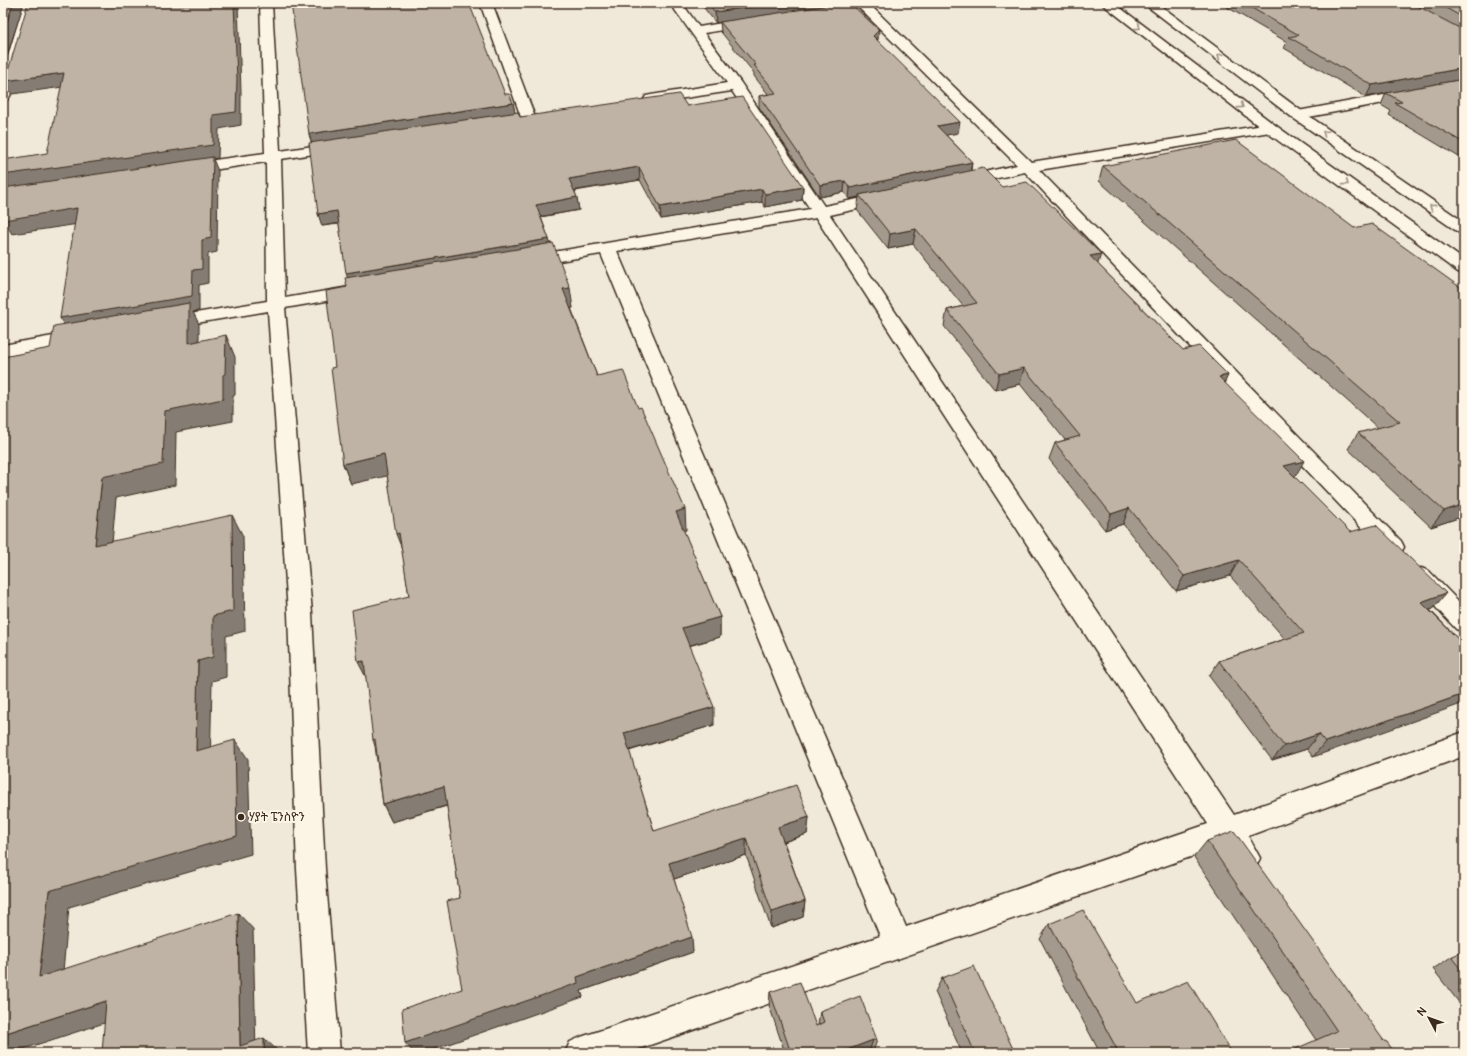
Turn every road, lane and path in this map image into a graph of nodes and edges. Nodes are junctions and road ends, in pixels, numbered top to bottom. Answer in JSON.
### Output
{"nodes":[{"id":1,"x":30,"y":3,"type":"edge"},
{"id":2,"x":266,"y":3,"type":"edge"},
{"id":3,"x":486,"y":3,"type":"edge"},
{"id":4,"x":676,"y":3,"type":"edge"},
{"id":5,"x":1107,"y":3,"type":"edge"},
{"id":6,"x":1149,"y":3,"type":"edge"},
{"id":7,"x":863,"y":5,"type":"edge"},
{"id":8,"x":764,"y":20,"type":"edge"},
{"id":9,"x":696,"y":31,"type":"junction"},
{"id":10,"x":1464,"y":84,"type":"edge"},
{"id":11,"x":736,"y":86,"type":"junction"},
{"id":12,"x":3,"y":96,"type":"edge"},
{"id":13,"x":636,"y":101,"type":"edge"},
{"id":14,"x":543,"y":115,"type":"edge"},
{"id":15,"x":1298,"y":115,"type":"junction"},
{"id":16,"x":528,"y":117,"type":"junction"},
{"id":17,"x":512,"y":120,"type":"edge"},
{"id":18,"x":1270,"y":128,"type":"junction"},
{"id":19,"x":350,"y":144,"type":"edge"},
{"id":20,"x":273,"y":156,"type":"junction"},
{"id":21,"x":1028,"y":167,"type":"junction"},
{"id":22,"x":172,"y":171,"type":"edge"},
{"id":23,"x":943,"y":185,"type":"edge"},
{"id":24,"x":905,"y":194,"type":"edge"},
{"id":25,"x":820,"y":212,"type":"junction"},
{"id":26,"x":1464,"y":229,"type":"edge"},
{"id":27,"x":607,"y":248,"type":"junction"},
{"id":28,"x":512,"y":264,"type":"edge"},
{"id":29,"x":1464,"y":268,"type":"edge"},
{"id":30,"x":371,"y":288,"type":"edge"},
{"id":31,"x":276,"y":304,"type":"junction"},
{"id":32,"x":151,"y":325,"type":"edge"},
{"id":33,"x":97,"y":335,"type":"edge"},
{"id":34,"x":3,"y":351,"type":"edge"},
{"id":35,"x":1464,"y":622,"type":"edge"},
{"id":36,"x":1464,"y":744,"type":"edge"},
{"id":37,"x":1227,"y":831,"type":"junction"},
{"id":38,"x":1258,"y":876,"type":"edge"},
{"id":39,"x":898,"y":944,"type":"junction"},
{"id":40,"x":324,"y":1053,"type":"edge"},
{"id":41,"x":581,"y":1053,"type":"edge"}],
"edges":[{"from":1,"to":12,"type":"street"},
{"from":2,"to":20,"type":"street"},
{"from":3,"to":16,"type":"street"},
{"from":4,"to":9,"type":"street"},
{"from":5,"to":18,"type":"street","one_way":true},
{"from":15,"to":6,"type":"street","one_way":true},
{"from":7,"to":21,"type":"street"},
{"from":8,"to":9,"type":"street"},
{"from":9,"to":11,"type":"street"},
{"from":10,"to":15,"type":"street"},
{"from":11,"to":13,"type":"street"},
{"from":11,"to":25,"type":"street"},
{"from":14,"to":16,"type":"street"},
{"from":26,"to":15,"type":"street","one_way":true},
{"from":16,"to":17,"type":"street"},
{"from":18,"to":21,"type":"street"},
{"from":18,"to":29,"type":"street","one_way":true},
{"from":19,"to":20,"type":"street"},
{"from":20,"to":22,"type":"street"},
{"from":20,"to":31,"type":"street"},
{"from":21,"to":23,"type":"street"},
{"from":21,"to":35,"type":"street"},
{"from":24,"to":25,"type":"street"},
{"from":25,"to":27,"type":"street"},
{"from":25,"to":37,"type":"street"},
{"from":27,"to":28,"type":"street"},
{"from":27,"to":39,"type":"street"},
{"from":30,"to":31,"type":"street"},
{"from":31,"to":32,"type":"street"},
{"from":31,"to":40,"type":"street"},
{"from":33,"to":34,"type":"street"},
{"from":36,"to":37,"type":"street"},
{"from":37,"to":38,"type":"street"},
{"from":37,"to":39,"type":"street"},
{"from":39,"to":41,"type":"street"}]}
